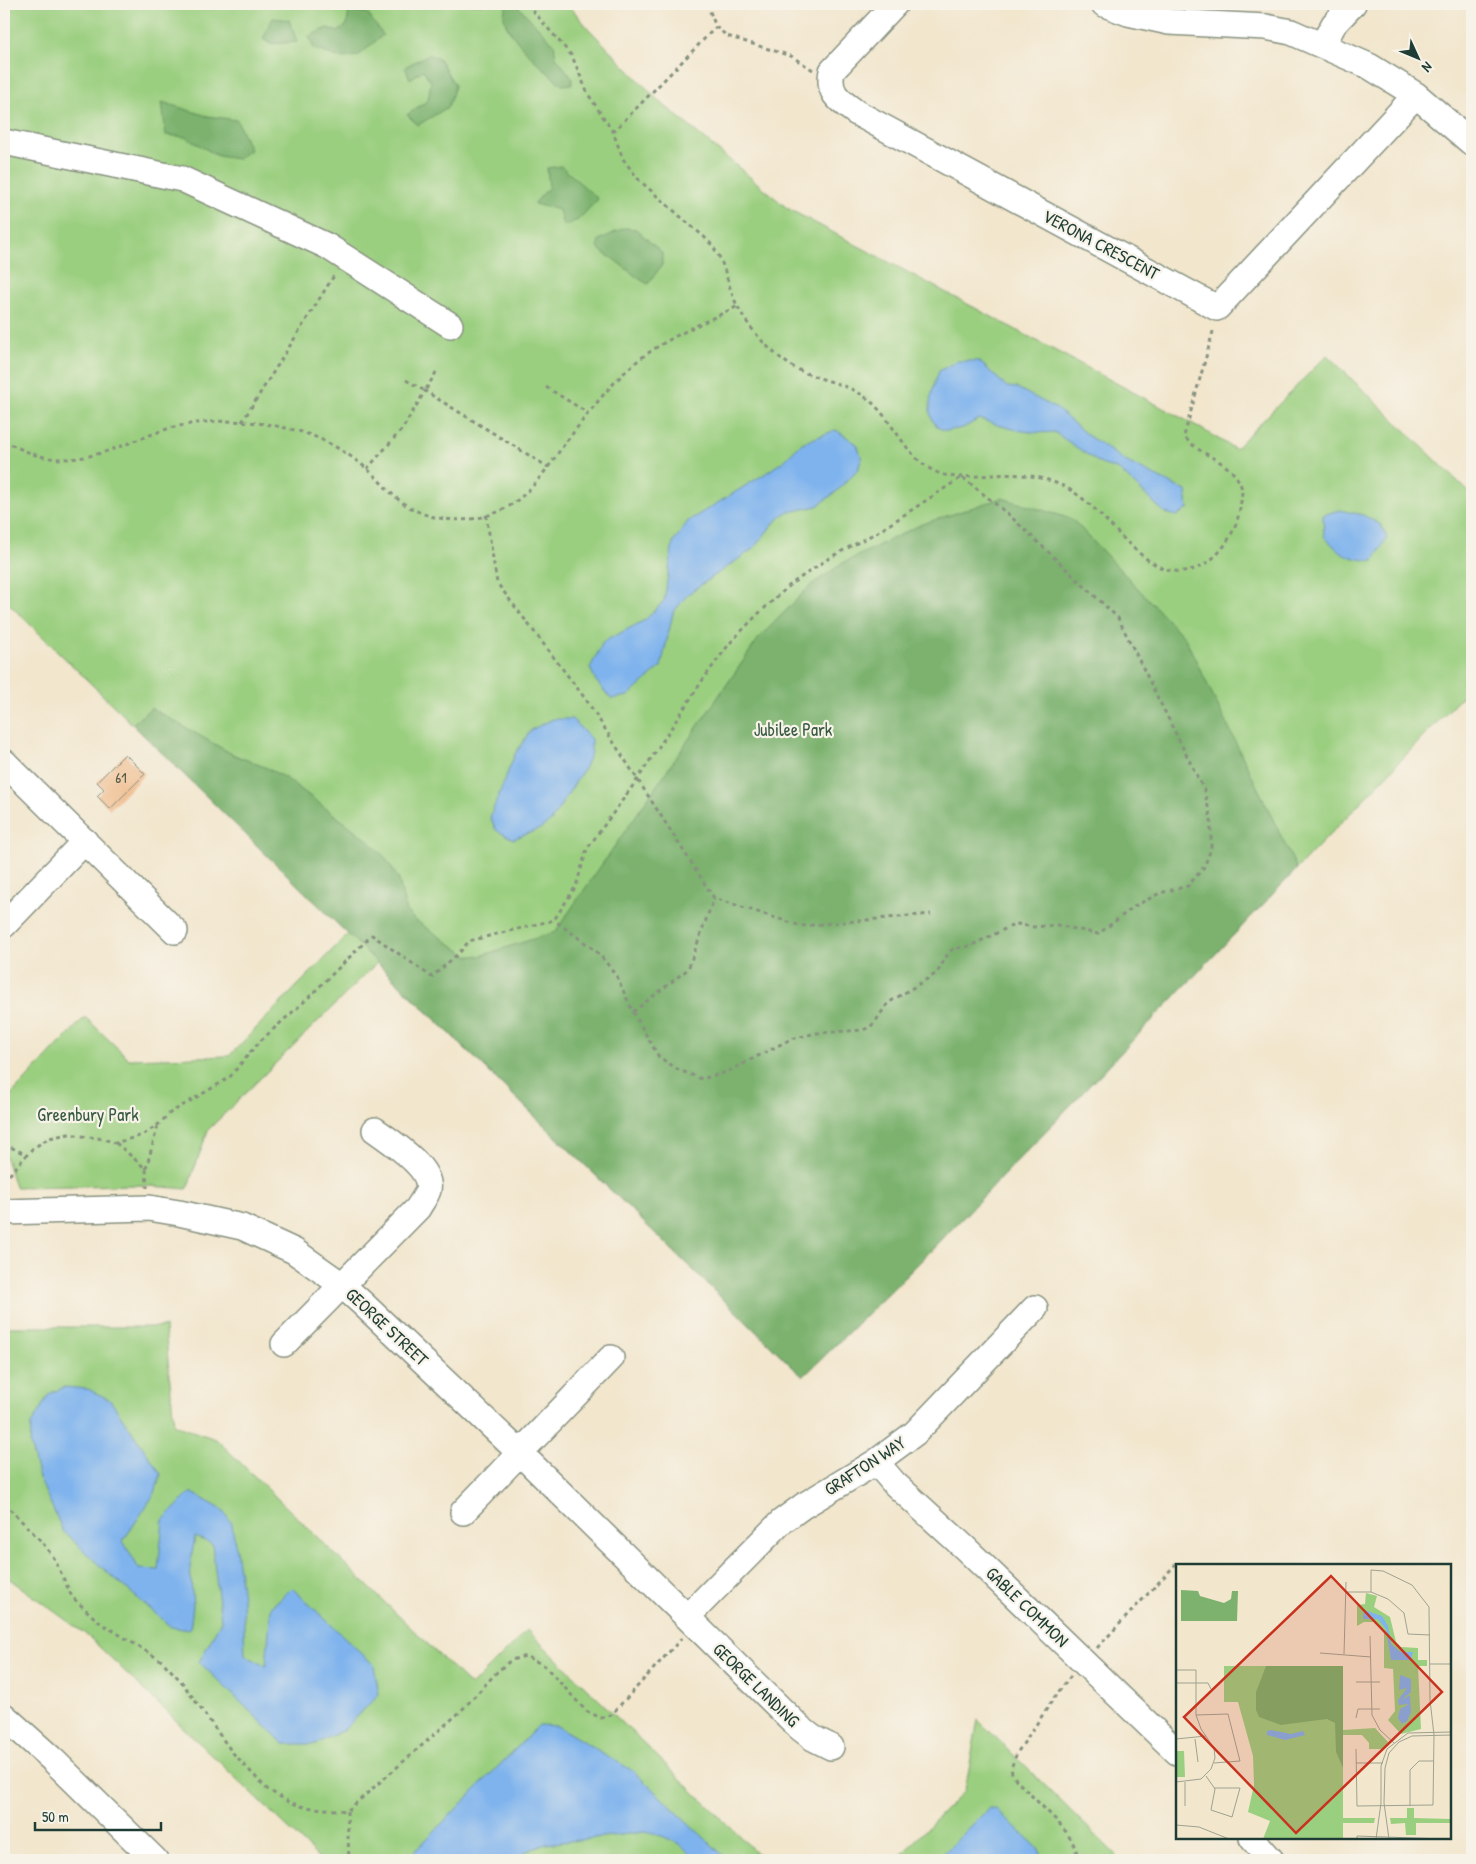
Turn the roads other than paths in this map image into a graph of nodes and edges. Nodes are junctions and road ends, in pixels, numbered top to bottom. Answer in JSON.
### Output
{"nodes":[{"id":1,"x":895,"y":4,"type":"edge"},
{"id":2,"x":1104,"y":4,"type":"edge"},
{"id":3,"x":1353,"y":4,"type":"edge"},
{"id":4,"x":1224,"y":14,"type":"edge"},
{"id":5,"x":1323,"y":44,"type":"junction"},
{"id":6,"x":1416,"y":95,"type":"junction"},
{"id":7,"x":4,"y":142,"type":"edge"},
{"id":8,"x":1472,"y":143,"type":"edge"},
{"id":9,"x":450,"y":325,"type":"dead end"},
{"id":10,"x":4,"y":762,"type":"edge"},
{"id":11,"x":85,"y":841,"type":"junction"},
{"id":12,"x":4,"y":925,"type":"edge"},
{"id":13,"x":175,"y":931,"type":"dead end"},
{"id":14,"x":375,"y":1130,"type":"dead end"},
{"id":15,"x":4,"y":1212,"type":"edge"},
{"id":16,"x":342,"y":1284,"type":"junction"},
{"id":17,"x":1035,"y":1308,"type":"dead end"},
{"id":18,"x":284,"y":1344,"type":"dead end"},
{"id":19,"x":611,"y":1358,"type":"dead end"},
{"id":20,"x":520,"y":1453,"type":"junction"},
{"id":21,"x":876,"y":1462,"type":"junction"},
{"id":22,"x":463,"y":1512,"type":"dead end"},
{"id":23,"x":686,"y":1626,"type":"junction"},
{"id":24,"x":4,"y":1716,"type":"edge"},
{"id":25,"x":830,"y":1747,"type":"dead end"},
{"id":26,"x":1176,"y":1751,"type":"edge"},
{"id":27,"x":1253,"y":1839,"type":"edge"},
{"id":28,"x":155,"y":1860,"type":"edge"},
{"id":29,"x":1271,"y":1860,"type":"edge"}],
"edges":[{"from":1,"to":6,"type":"street","name":"VERONA CRESCENT"},
{"from":2,"to":4,"type":"street"},
{"from":3,"to":5,"type":"street"},
{"from":4,"to":5,"type":"street"},
{"from":5,"to":6,"type":"street"},
{"from":6,"to":8,"type":"street"},
{"from":7,"to":9,"type":"street"},
{"from":10,"to":11,"type":"street"},
{"from":11,"to":12,"type":"street"},
{"from":11,"to":13,"type":"street"},
{"from":14,"to":16,"type":"street"},
{"from":15,"to":16,"type":"street","name":"GEORGE STREET"},
{"from":16,"to":18,"type":"street"},
{"from":16,"to":20,"type":"street","name":"GEORGE STREET"},
{"from":17,"to":21,"type":"street","name":"GRAFTON WAY"},
{"from":19,"to":20,"type":"street"},
{"from":20,"to":22,"type":"street"},
{"from":20,"to":23,"type":"street","name":"GEORGE STREET"},
{"from":21,"to":23,"type":"street","name":"GRAFTON WAY"},
{"from":21,"to":26,"type":"street","name":"GABLE COMMON"},
{"from":23,"to":25,"type":"street","name":"GEORGE LANDING"},
{"from":24,"to":28,"type":"street"},
{"from":27,"to":29,"type":"street"}]}
